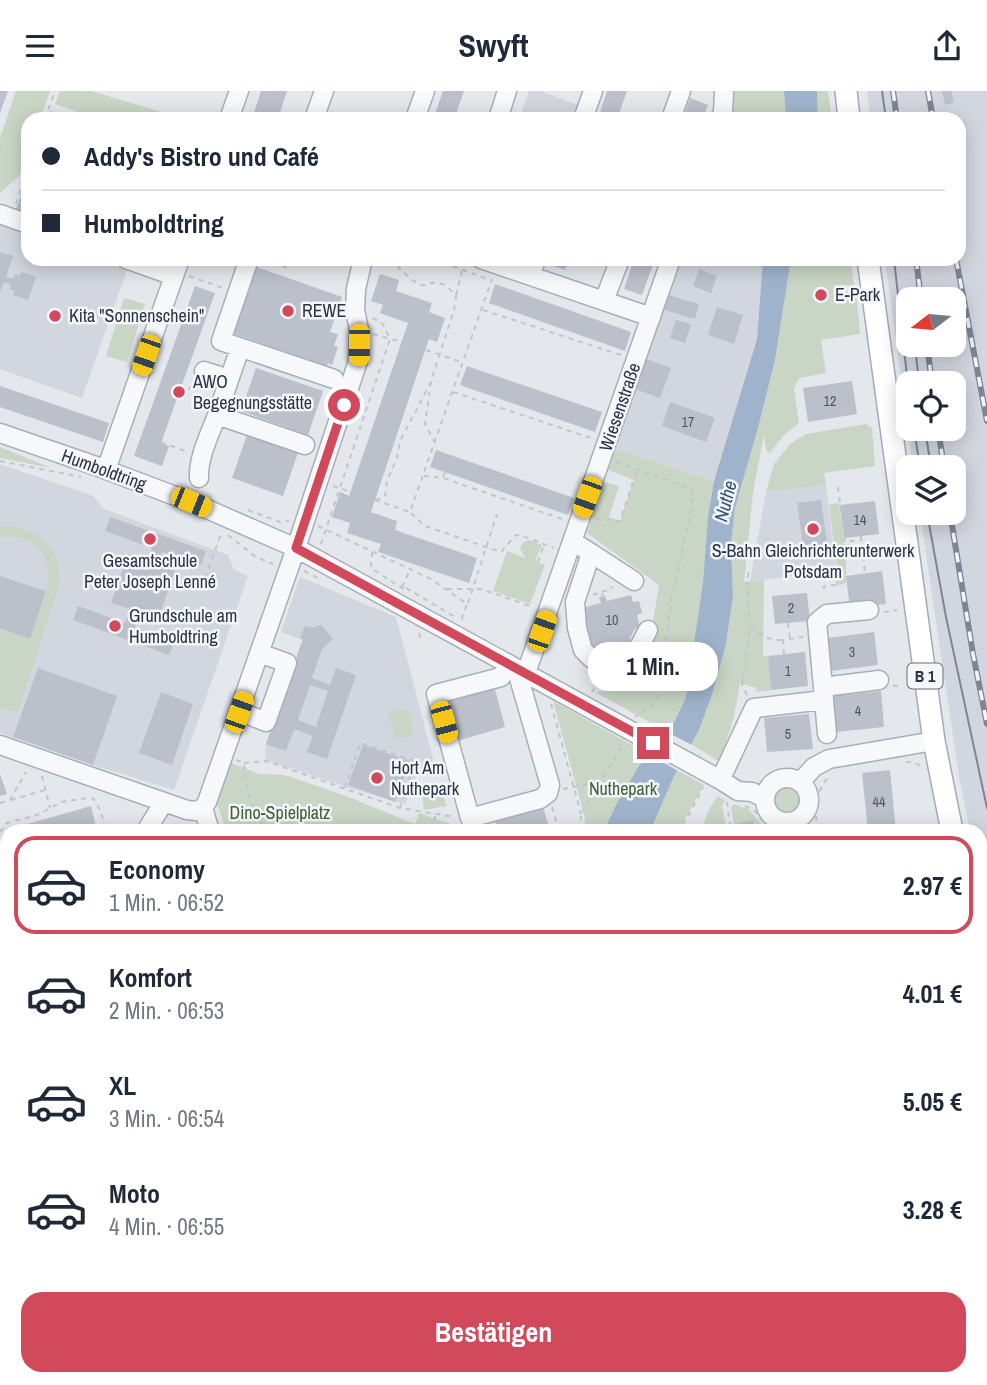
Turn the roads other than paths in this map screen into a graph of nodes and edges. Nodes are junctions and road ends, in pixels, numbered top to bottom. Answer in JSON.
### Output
{"nodes":[{"id":1,"x":239,"y":91,"type":"edge"},
{"id":2,"x":324,"y":91,"type":"edge"},
{"id":3,"x":425,"y":91,"type":"edge"},
{"id":4,"x":507,"y":91,"type":"edge"},
{"id":5,"x":593,"y":91,"type":"edge"},
{"id":6,"x":681,"y":91,"type":"edge"},
{"id":7,"x":724,"y":91,"type":"edge"},
{"id":8,"x":846,"y":91,"type":"edge"},
{"id":9,"x":232,"y":112,"type":"edge"},
{"id":10,"x":316,"y":112,"type":"edge"},
{"id":11,"x":418,"y":112,"type":"edge"},
{"id":12,"x":500,"y":112,"type":"edge"},
{"id":13,"x":586,"y":112,"type":"edge"},
{"id":14,"x":674,"y":112,"type":"edge"},
{"id":15,"x":723,"y":112,"type":"edge"},
{"id":16,"x":848,"y":112,"type":"edge"},
{"id":17,"x":247,"y":266,"type":"edge"},
{"id":18,"x":361,"y":266,"type":"edge"},
{"id":19,"x":617,"y":266,"type":"edge"},
{"id":20,"x":669,"y":266,"type":"edge"},
{"id":21,"x":869,"y":266,"type":"edge"},
{"id":22,"x":533,"y":267,"type":"edge"},
{"id":23,"x":490,"y":268,"type":"edge"},
{"id":24,"x":177,"y":269,"type":"edge"},
{"id":25,"x":604,"y":301,"type":"junction"},
{"id":26,"x":651,"y":317,"type":"junction"},
{"id":27,"x":240,"y":348,"type":"junction"},
{"id":28,"x":204,"y":371,"type":"dead end"},
{"id":29,"x":229,"y":379,"type":"junction"},
{"id":30,"x":334,"y":379,"type":"dead end"},
{"id":31,"x":217,"y":415,"type":"junction"},
{"id":32,"x":0,"y":433,"type":"edge"},
{"id":33,"x":305,"y":445,"type":"dead end"},
{"id":34,"x":106,"y":470,"type":"junction"},
{"id":35,"x":199,"y":478,"type":"dead end"},
{"id":36,"x":574,"y":534,"type":"junction"},
{"id":37,"x":296,"y":548,"type":"junction"},
{"id":38,"x":591,"y":553,"type":"junction"},
{"id":39,"x":634,"y":581,"type":"dead end"},
{"id":40,"x":869,"y":610,"type":"dead end"},
{"id":41,"x":648,"y":630,"type":"dead end"},
{"id":42,"x":259,"y":653,"type":"junction"},
{"id":43,"x":517,"y":668,"type":"junction"},
{"id":44,"x":879,"y":680,"type":"dead end"},
{"id":45,"x":824,"y":693,"type":"junction"},
{"id":46,"x":239,"y":712,"type":"junction"},
{"id":47,"x":827,"y":734,"type":"dead end"},
{"id":48,"x":934,"y":741,"type":"junction"},
{"id":49,"x":1,"y":746,"type":"edge"},
{"id":50,"x":797,"y":775,"type":"junction"},
{"id":51,"x":712,"y":781,"type":"junction"},
{"id":52,"x":765,"y":799,"type":"junction"},
{"id":53,"x":164,"y":802,"type":"junction"},
{"id":54,"x":203,"y":808,"type":"junction"},
{"id":55,"x":150,"y":824,"type":"edge"},
{"id":56,"x":208,"y":824,"type":"edge"},
{"id":57,"x":472,"y":824,"type":"edge"},
{"id":58,"x":475,"y":824,"type":"edge"},
{"id":59,"x":795,"y":824,"type":"edge"},
{"id":60,"x":804,"y":824,"type":"edge"},
{"id":61,"x":951,"y":824,"type":"edge"}],
"edges":[{"from":1,"to":9,"type":"street"},
{"from":2,"to":10,"type":"street"},
{"from":3,"to":11,"type":"street"},
{"from":4,"to":12,"type":"street"},
{"from":5,"to":13,"type":"street"},
{"from":6,"to":14,"type":"street"},
{"from":7,"to":15,"type":"street"},
{"from":8,"to":16,"type":"main road"},
{"from":17,"to":27,"type":"street"},
{"from":18,"to":37,"type":"street"},
{"from":19,"to":25,"type":"street"},
{"from":20,"to":26,"type":"street","name":"Wiesenstraße"},
{"from":21,"to":48,"type":"main road","number":"B 1"},
{"from":22,"to":23,"type":"street"},
{"from":22,"to":25,"type":"street"},
{"from":24,"to":34,"type":"street"},
{"from":25,"to":26,"type":"street"},
{"from":26,"to":36,"type":"street","name":"Wiesenstraße"},
{"from":27,"to":29,"type":"street"},
{"from":27,"to":30,"type":"street"},
{"from":28,"to":29,"type":"street"},
{"from":29,"to":31,"type":"street"},
{"from":31,"to":33,"type":"street"},
{"from":31,"to":35,"type":"street"},
{"from":32,"to":34,"type":"street","name":"Humboldtring"},
{"from":34,"to":37,"type":"street","name":"Humboldtring"},
{"from":36,"to":38,"type":"street"},
{"from":36,"to":43,"type":"street","name":"Wiesenstraße"},
{"from":37,"to":42,"type":"street"},
{"from":37,"to":43,"type":"street","name":"Humboldtring"},
{"from":38,"to":39,"type":"street"},
{"from":38,"to":41,"type":"street"},
{"from":40,"to":45,"type":"street"},
{"from":42,"to":46,"type":"street"},
{"from":42,"to":46,"type":"street"},
{"from":43,"to":51,"type":"street","name":"Humboldtring"},
{"from":43,"to":57,"type":"street"},
{"from":43,"to":58,"type":"street"},
{"from":44,"to":45,"type":"street"},
{"from":45,"to":47,"type":"street"},
{"from":45,"to":51,"type":"street"},
{"from":46,"to":54,"type":"street"},
{"from":48,"to":50,"type":"street"},
{"from":48,"to":61,"type":"main road","number":"B 1"},
{"from":49,"to":53,"type":"street"},
{"from":50,"to":52,"type":"street"},
{"from":50,"to":60,"type":"street"},
{"from":51,"to":52,"type":"street","name":"Humboldtring"},
{"from":52,"to":59,"type":"street"},
{"from":53,"to":54,"type":"street"},
{"from":53,"to":55,"type":"street"},
{"from":54,"to":56,"type":"street"}]}
